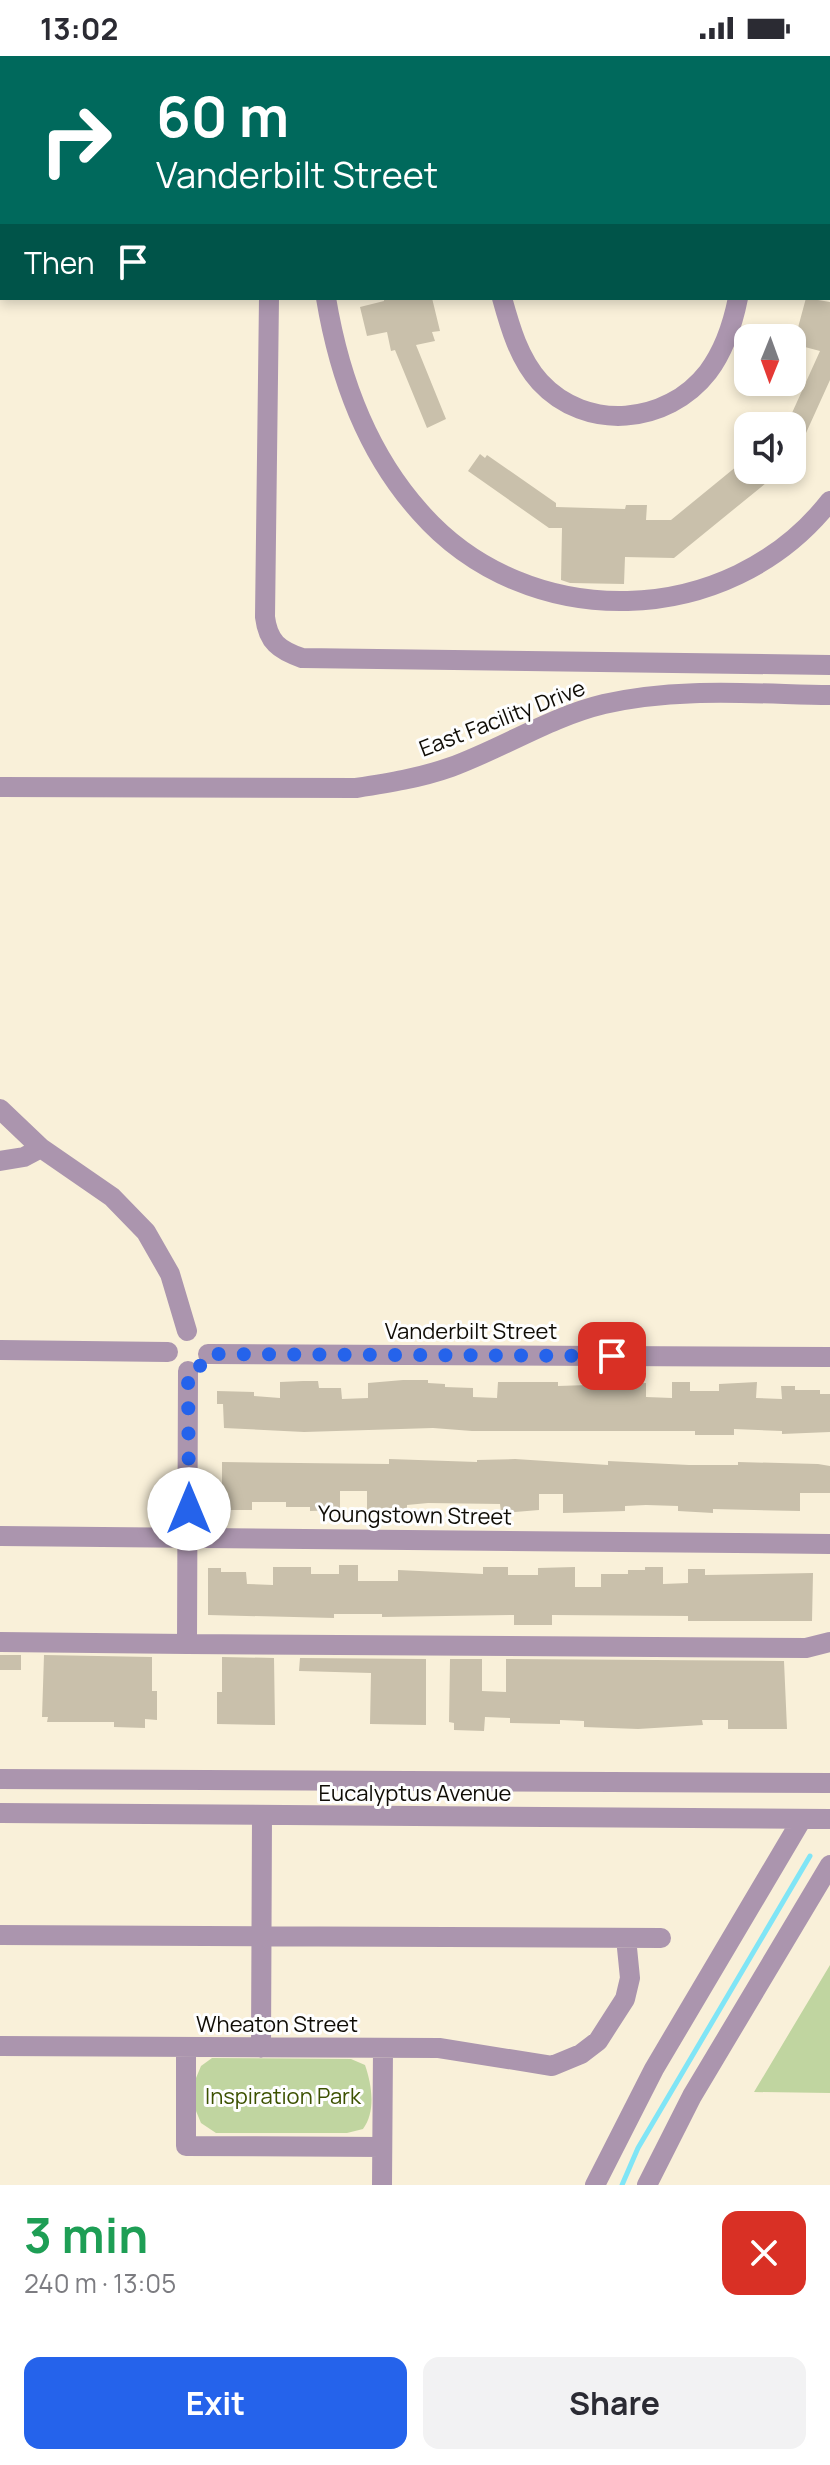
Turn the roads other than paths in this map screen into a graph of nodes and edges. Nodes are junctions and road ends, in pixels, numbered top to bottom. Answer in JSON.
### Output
{"nodes":[{"id":1,"x":269,"y":300,"type":"edge"},
{"id":2,"x":326,"y":300,"type":"edge"},
{"id":3,"x":503,"y":300,"type":"edge"},
{"id":4,"x":737,"y":300,"type":"edge"},
{"id":5,"x":830,"y":501,"type":"edge"},
{"id":6,"x":830,"y":665,"type":"edge"},
{"id":7,"x":830,"y":695,"type":"edge"},
{"id":8,"x":0,"y":787,"type":"edge"},
{"id":9,"x":0,"y":1109,"type":"edge"},
{"id":10,"x":41,"y":1148,"type":"junction"},
{"id":11,"x":0,"y":1161,"type":"edge"},
{"id":12,"x":187,"y":1331,"type":"junction"},
{"id":13,"x":0,"y":1350,"type":"edge"},
{"id":14,"x":168,"y":1352,"type":"junction"},
{"id":15,"x":208,"y":1354,"type":"junction"},
{"id":16,"x":830,"y":1357,"type":"edge"},
{"id":17,"x":188,"y":1371,"type":"junction"},
{"id":18,"x":0,"y":1536,"type":"edge"},
{"id":19,"x":189,"y":1537,"type":"junction"},
{"id":20,"x":830,"y":1544,"type":"edge"},
{"id":21,"x":0,"y":1642,"type":"edge"},
{"id":22,"x":830,"y":1642,"type":"edge"},
{"id":23,"x":187,"y":1644,"type":"junction"},
{"id":24,"x":0,"y":1779,"type":"edge"},
{"id":25,"x":828,"y":1780,"type":"edge"},
{"id":26,"x":0,"y":1813,"type":"edge"},
{"id":27,"x":262,"y":1816,"type":"junction"},
{"id":28,"x":802,"y":1819,"type":"junction"},
{"id":29,"x":830,"y":1819,"type":"edge"},
{"id":30,"x":830,"y":1865,"type":"edge"},
{"id":31,"x":0,"y":1935,"type":"edge"},
{"id":32,"x":261,"y":1937,"type":"junction"},
{"id":33,"x":626,"y":1938,"type":"junction"},
{"id":34,"x":661,"y":1938,"type":"dead end"},
{"id":35,"x":0,"y":2046,"type":"edge"},
{"id":36,"x":186,"y":2048,"type":"junction"},
{"id":37,"x":261,"y":2048,"type":"junction"},
{"id":38,"x":383,"y":2049,"type":"junction"},
{"id":39,"x":382,"y":2147,"type":"junction"},
{"id":40,"x":382,"y":2185,"type":"edge"},
{"id":41,"x":595,"y":2185,"type":"edge"},
{"id":42,"x":647,"y":2185,"type":"edge"}],
"edges":[{"from":1,"to":6,"type":"street"},
{"from":2,"to":5,"type":"street"},
{"from":3,"to":4,"type":"street"},
{"from":7,"to":8,"type":"street","name":"East Facility Drive"},
{"from":9,"to":10,"type":"street"},
{"from":10,"to":11,"type":"street"},
{"from":10,"to":12,"type":"street"},
{"from":12,"to":14,"type":"street"},
{"from":12,"to":15,"type":"street"},
{"from":13,"to":14,"type":"street"},
{"from":14,"to":17,"type":"street"},
{"from":15,"to":16,"type":"street","name":"Vanderbilt Street"},
{"from":15,"to":17,"type":"street"},
{"from":17,"to":19,"type":"street"},
{"from":18,"to":19,"type":"street","name":"Youngstown Street"},
{"from":19,"to":20,"type":"street","name":"Youngstown Street"},
{"from":19,"to":23,"type":"street"},
{"from":21,"to":23,"type":"street"},
{"from":22,"to":23,"type":"street"},
{"from":24,"to":25,"type":"street","name":"Eucalyptus Avenue"},
{"from":26,"to":27,"type":"street","name":"Eucalyptus Avenue"},
{"from":27,"to":28,"type":"street","name":"Eucalyptus Avenue"},
{"from":27,"to":32,"type":"street"},
{"from":28,"to":29,"type":"street","name":"Eucalyptus Avenue"},
{"from":28,"to":41,"type":"street"},
{"from":30,"to":42,"type":"street"},
{"from":31,"to":32,"type":"street"},
{"from":32,"to":33,"type":"street"},
{"from":32,"to":37,"type":"street"},
{"from":33,"to":34,"type":"street"},
{"from":33,"to":38,"type":"street","name":"Wheaton Street"},
{"from":35,"to":36,"type":"street","name":"Wheaton Street"},
{"from":36,"to":37,"type":"street","name":"Wheaton Street"},
{"from":36,"to":39,"type":"street"},
{"from":37,"to":38,"type":"street","name":"Wheaton Street"},
{"from":38,"to":39,"type":"street"},
{"from":39,"to":40,"type":"street"}]}
